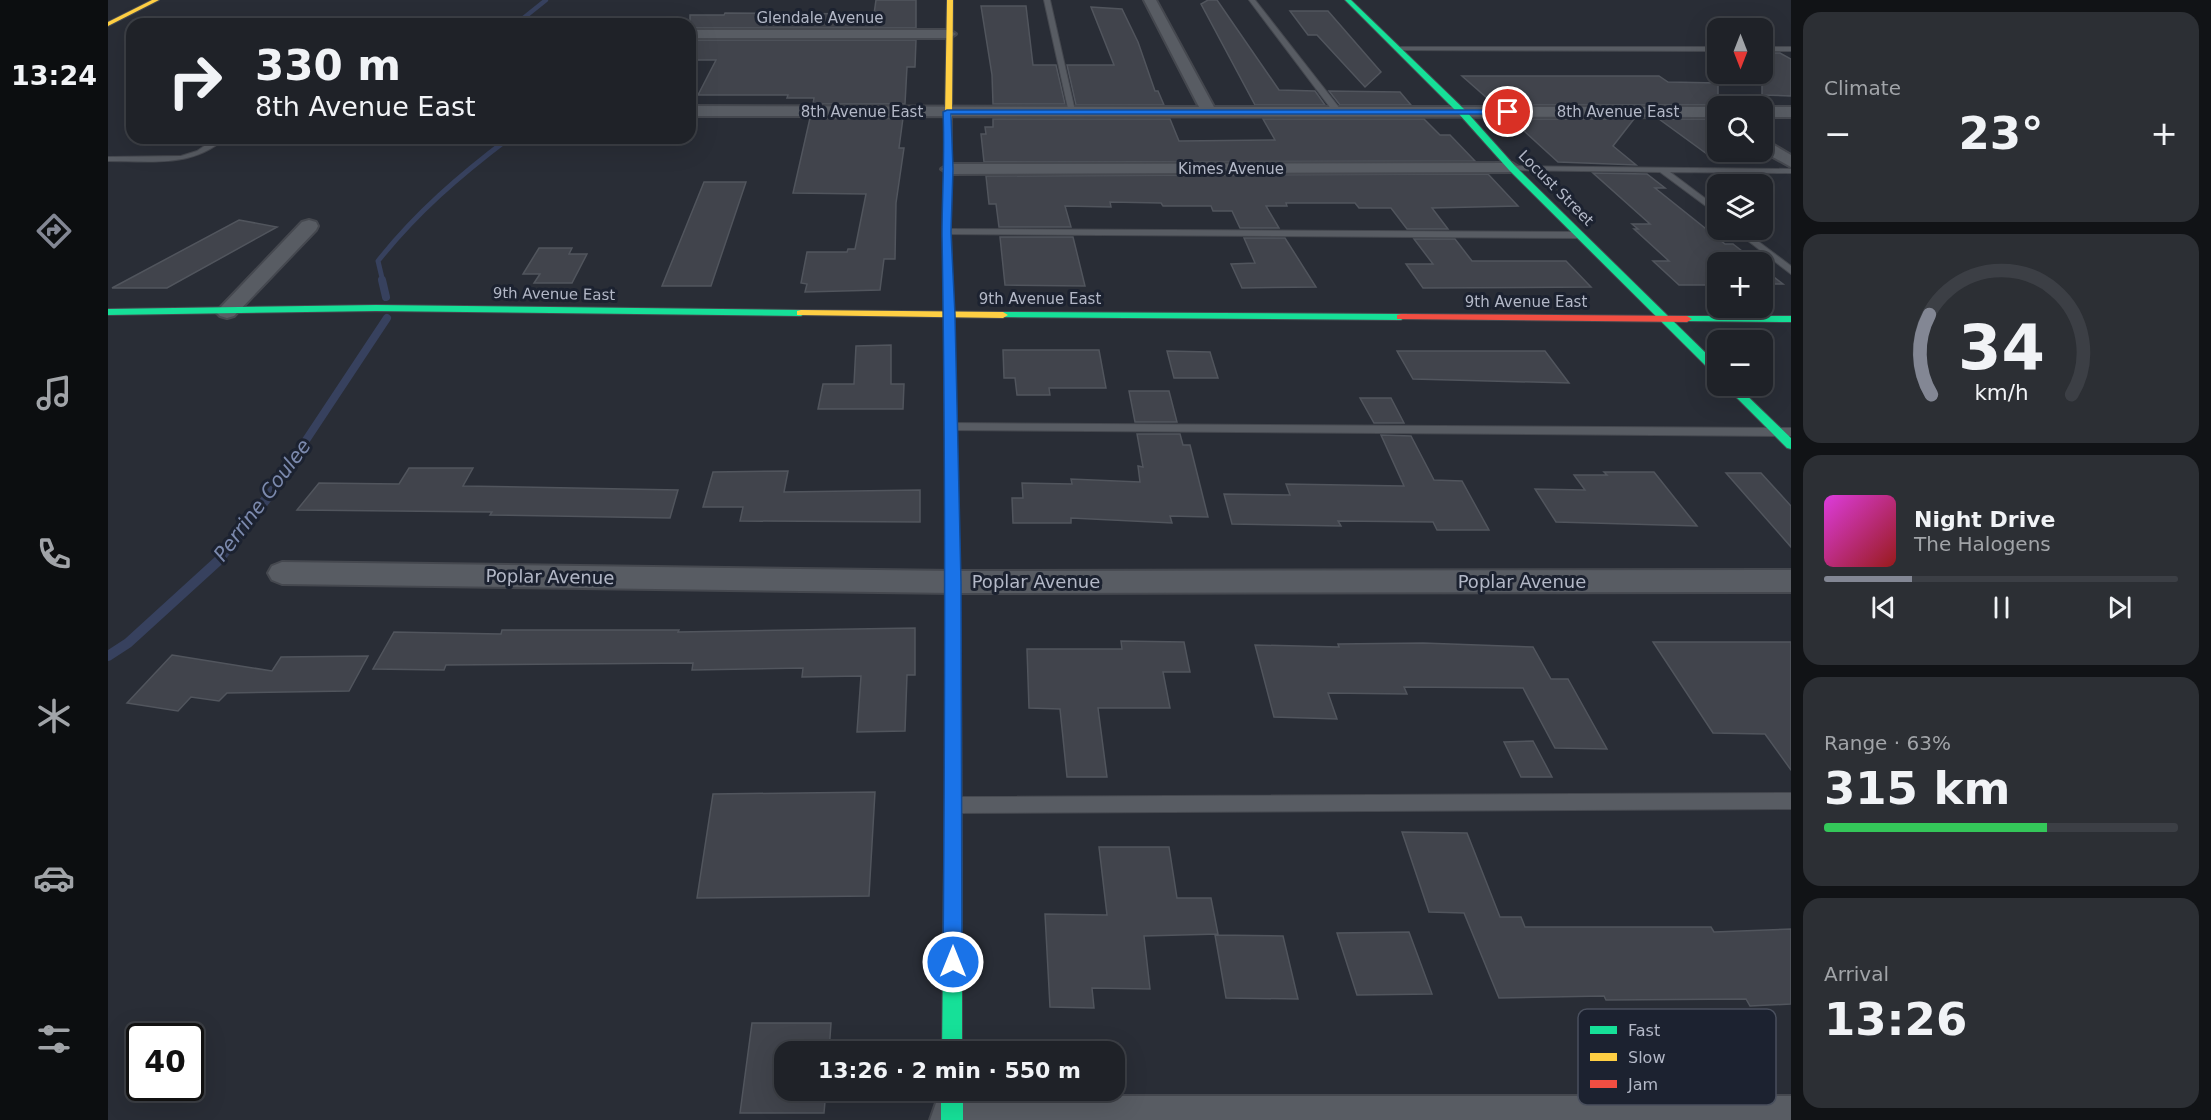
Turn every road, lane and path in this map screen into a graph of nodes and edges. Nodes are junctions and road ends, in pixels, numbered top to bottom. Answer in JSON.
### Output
{"nodes":[{"id":1,"x":156,"y":0,"type":"edge"},
{"id":2,"x":951,"y":0,"type":"edge"},
{"id":3,"x":1047,"y":0,"type":"edge"},
{"id":4,"x":1150,"y":0,"type":"edge"},
{"id":5,"x":1252,"y":0,"type":"edge"},
{"id":6,"x":1348,"y":0,"type":"edge"},
{"id":7,"x":108,"y":24,"type":"edge"},
{"id":8,"x":696,"y":34,"type":"edge"},
{"id":9,"x":950,"y":34,"type":"junction"},
{"id":10,"x":1397,"y":48,"type":"junction"},
{"id":11,"x":1707,"y":49,"type":"edge"},
{"id":12,"x":1773,"y":49,"type":"edge"},
{"id":13,"x":1791,"y":49,"type":"edge"},
{"id":14,"x":696,"y":111,"type":"edge"},
{"id":15,"x":1209,"y":111,"type":"junction"},
{"id":16,"x":947,"y":112,"type":"junction"},
{"id":17,"x":1073,"y":112,"type":"junction"},
{"id":18,"x":1338,"y":112,"type":"junction"},
{"id":19,"x":1462,"y":112,"type":"junction"},
{"id":20,"x":1773,"y":112,"type":"edge"},
{"id":21,"x":1791,"y":112,"type":"edge"},
{"id":22,"x":1707,"y":113,"type":"edge"},
{"id":23,"x":213,"y":144,"type":"edge"},
{"id":24,"x":1773,"y":150,"type":"edge"},
{"id":25,"x":108,"y":159,"type":"edge"},
{"id":26,"x":1791,"y":162,"type":"edge"},
{"id":27,"x":1512,"y":168,"type":"junction"},
{"id":28,"x":949,"y":169,"type":"junction"},
{"id":29,"x":1662,"y":170,"type":"junction"},
{"id":30,"x":1791,"y":171,"type":"edge"},
{"id":31,"x":1707,"y":205,"type":"edge"},
{"id":32,"x":309,"y":226,"type":"dead end"},
{"id":33,"x":947,"y":232,"type":"junction"},
{"id":34,"x":1580,"y":235,"type":"junction"},
{"id":35,"x":1751,"y":240,"type":"edge"},
{"id":36,"x":1791,"y":271,"type":"edge"},
{"id":37,"x":108,"y":312,"type":"edge"},
{"id":38,"x":227,"y":312,"type":"junction"},
{"id":39,"x":950,"y":315,"type":"junction"},
{"id":40,"x":1664,"y":319,"type":"junction"},
{"id":41,"x":1791,"y":319,"type":"edge"},
{"id":42,"x":1707,"y":361,"type":"edge"},
{"id":43,"x":1743,"y":396,"type":"edge"},
{"id":44,"x":952,"y":427,"type":"junction"},
{"id":45,"x":1784,"y":432,"type":"edge"},
{"id":46,"x":1791,"y":445,"type":"edge"},
{"id":47,"x":282,"y":573,"type":"dead end"},
{"id":48,"x":1791,"y":581,"type":"edge"},
{"id":49,"x":954,"y":582,"type":"junction"},
{"id":50,"x":1791,"y":801,"type":"edge"},
{"id":51,"x":953,"y":805,"type":"junction"},
{"id":52,"x":952,"y":1041,"type":"edge"},
{"id":53,"x":952,"y":1110,"type":"edge"},
{"id":54,"x":1791,"y":1119,"type":"edge"}],
"edges":[{"from":1,"to":7,"type":"street"},
{"from":2,"to":9,"type":"street"},
{"from":3,"to":17,"type":"lane"},
{"from":4,"to":15,"type":"street"},
{"from":5,"to":18,"type":"lane"},
{"from":6,"to":10,"type":"street","name":"Locust Street"},
{"from":8,"to":9,"type":"street","name":"Glendale Avenue"},
{"from":9,"to":16,"type":"street"},
{"from":10,"to":11,"type":"lane"},
{"from":10,"to":19,"type":"street","name":"Locust Street"},
{"from":12,"to":13,"type":"lane"},
{"from":14,"to":16,"type":"street","name":"8th Avenue East"},
{"from":15,"to":17,"type":"street","name":"8th Avenue East"},
{"from":15,"to":18,"type":"street","name":"8th Avenue East"},
{"from":16,"to":17,"type":"street","name":"8th Avenue East"},
{"from":16,"to":28,"type":"street"},
{"from":18,"to":19,"type":"street","name":"8th Avenue East"},
{"from":19,"to":22,"type":"street","name":"8th Avenue East"},
{"from":19,"to":27,"type":"street","name":"Locust Street"},
{"from":20,"to":21,"type":"street"},
{"from":23,"to":25,"type":"lane"},
{"from":24,"to":26,"type":"street"},
{"from":27,"to":28,"type":"street","name":"Kimes Avenue"},
{"from":27,"to":29,"type":"lane"},
{"from":27,"to":34,"type":"street","name":"Locust Street"},
{"from":28,"to":33,"type":"street"},
{"from":29,"to":30,"type":"lane"},
{"from":29,"to":31,"type":"lane"},
{"from":32,"to":38,"type":"street"},
{"from":33,"to":34,"type":"lane"},
{"from":33,"to":39,"type":"street"},
{"from":34,"to":40,"type":"street","name":"Locust Street"},
{"from":35,"to":36,"type":"lane"},
{"from":37,"to":38,"type":"street","name":"9th Avenue East"},
{"from":38,"to":39,"type":"street","name":"9th Avenue East"},
{"from":39,"to":40,"type":"street","name":"9th Avenue East"},
{"from":39,"to":44,"type":"street"},
{"from":40,"to":41,"type":"street","name":"9th Avenue East"},
{"from":40,"to":42,"type":"street","name":"Locust Street"},
{"from":43,"to":45,"type":"street"},
{"from":44,"to":45,"type":"lane"},
{"from":44,"to":49,"type":"street"},
{"from":45,"to":46,"type":"street"},
{"from":47,"to":49,"type":"street","name":"Poplar Avenue"},
{"from":48,"to":49,"type":"street","name":"Poplar Avenue"},
{"from":49,"to":51,"type":"street"},
{"from":50,"to":51,"type":"lane"},
{"from":51,"to":52,"type":"street"},
{"from":53,"to":54,"type":"street"}]}
